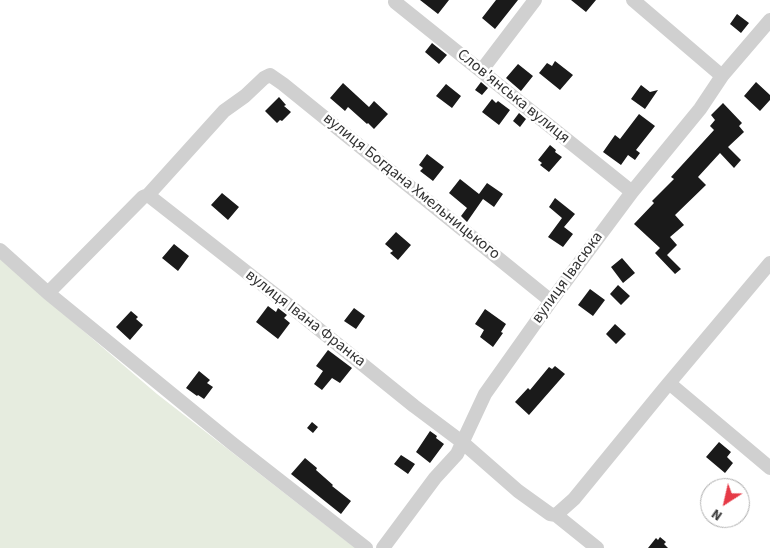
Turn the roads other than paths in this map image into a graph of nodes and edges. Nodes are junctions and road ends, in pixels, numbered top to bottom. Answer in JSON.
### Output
{"nodes":[{"id":1,"x":536,"y":0,"type":"edge"},
{"id":2,"x":633,"y":0,"type":"edge"},
{"id":3,"x":395,"y":2,"type":"dead end"},
{"id":4,"x":770,"y":20,"type":"edge"},
{"id":5,"x":481,"y":71,"type":"junction"},
{"id":6,"x":722,"y":76,"type":"junction"},
{"id":7,"x":632,"y":192,"type":"junction"},
{"id":8,"x":148,"y":195,"type":"junction"},
{"id":9,"x":0,"y":250,"type":"edge"},
{"id":10,"x":770,"y":263,"type":"edge"},
{"id":11,"x":48,"y":293,"type":"junction"},
{"id":12,"x":551,"y":301,"type":"junction"},
{"id":13,"x":669,"y":383,"type":"junction"},
{"id":14,"x":462,"y":442,"type":"junction"},
{"id":15,"x":770,"y":468,"type":"edge"},
{"id":16,"x":556,"y":515,"type":"junction"},
{"id":17,"x":366,"y":548,"type":"edge"},
{"id":18,"x":383,"y":548,"type":"edge"},
{"id":19,"x":597,"y":548,"type":"edge"}],
"edges":[{"from":1,"to":5,"type":"street"},
{"from":2,"to":6,"type":"street"},
{"from":3,"to":5,"type":"street","name":"Слов'янська вулиця"},
{"from":4,"to":6,"type":"street","name":"вулиця Івасюка"},
{"from":5,"to":7,"type":"street","name":"Слов'янська вулиця"},
{"from":6,"to":7,"type":"street","name":"вулиця Івасюка"},
{"from":7,"to":12,"type":"street","name":"вулиця Івасюка"},
{"from":8,"to":11,"type":"street"},
{"from":8,"to":12,"type":"street","name":"вулиця Богдана Хмельницького"},
{"from":8,"to":14,"type":"street","name":"вулиця Івана Франка"},
{"from":9,"to":11,"type":"street"},
{"from":10,"to":13,"type":"street"},
{"from":11,"to":17,"type":"street"},
{"from":12,"to":14,"type":"street","name":"вулиця Івасюка"},
{"from":13,"to":15,"type":"street"},
{"from":13,"to":16,"type":"street"},
{"from":14,"to":16,"type":"street","name":"вулиця Івана Франка"},
{"from":14,"to":18,"type":"street","name":"вулиця Івасюка"},
{"from":16,"to":19,"type":"street","name":"вулиця Івана Франка"}]}
